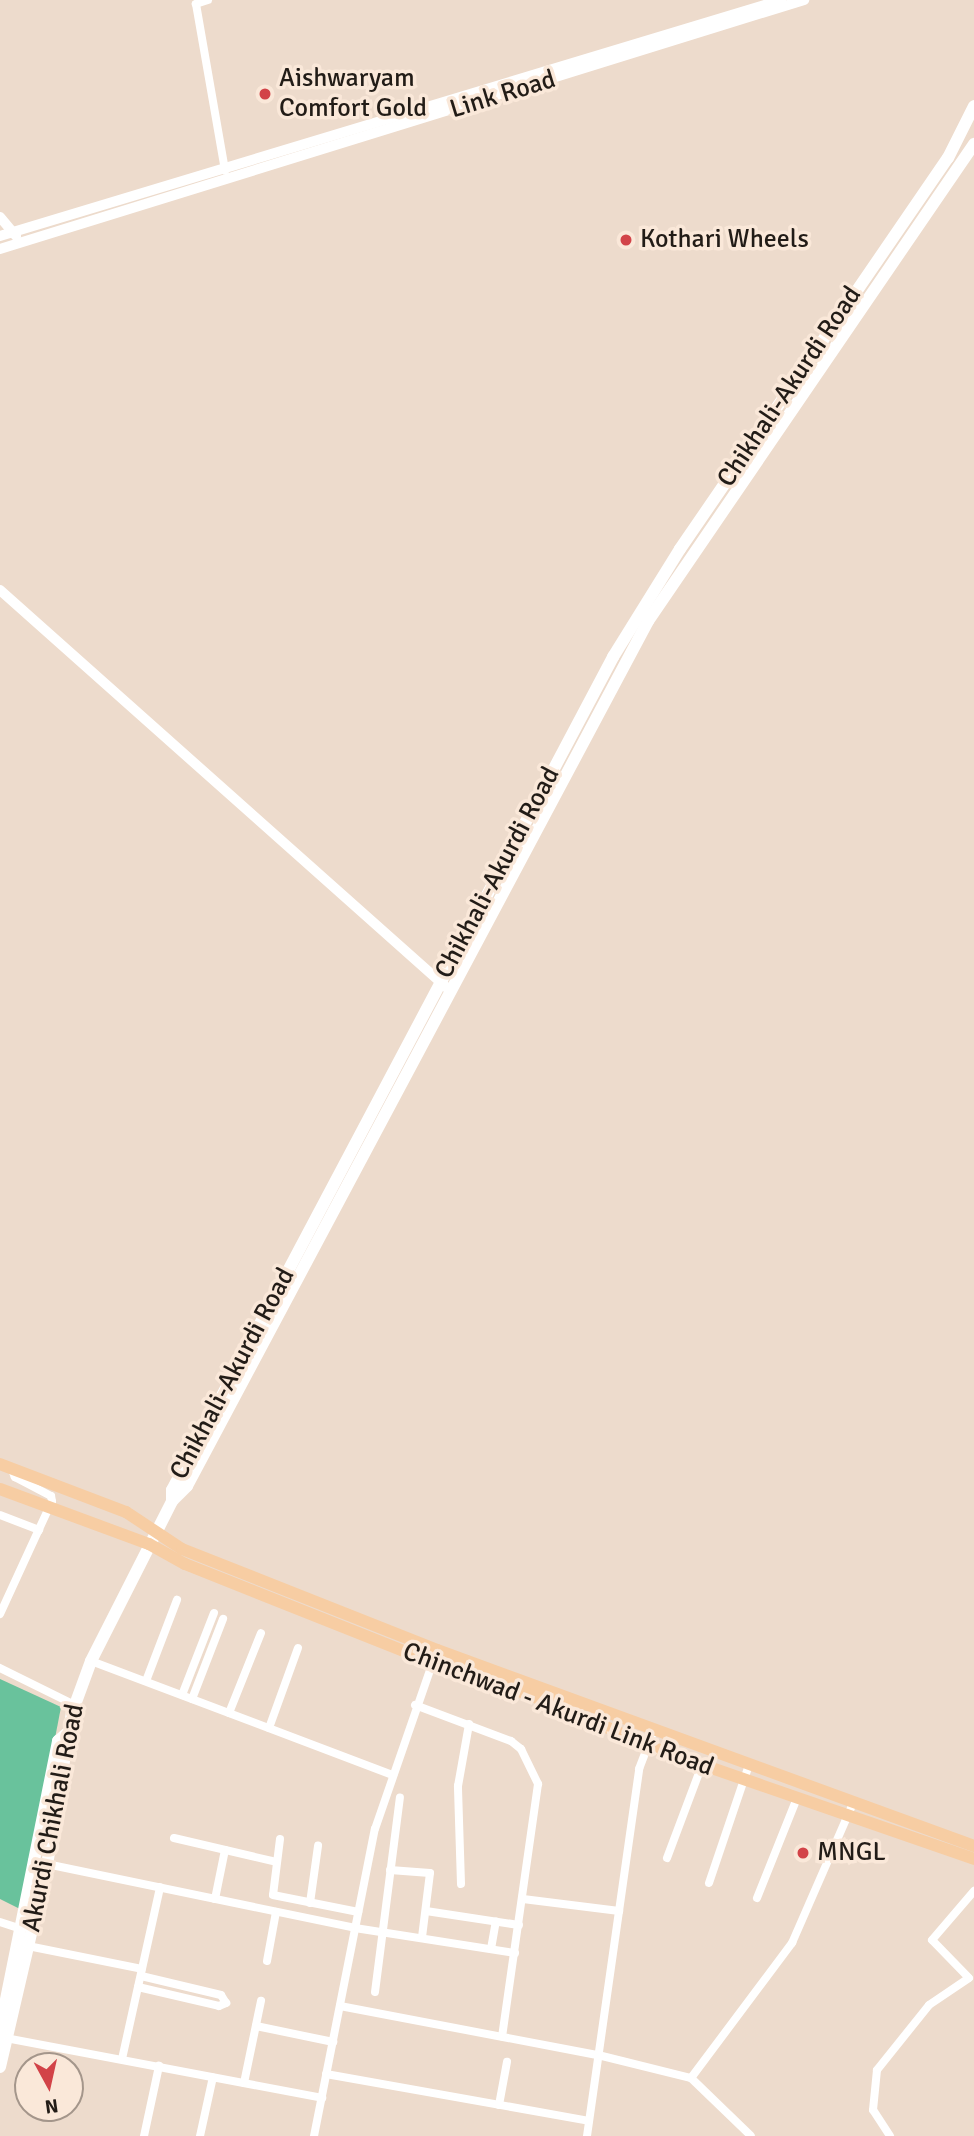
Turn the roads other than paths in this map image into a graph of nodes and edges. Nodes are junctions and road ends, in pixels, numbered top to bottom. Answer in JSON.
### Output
{"nodes":[{"id":1,"x":208,"y":0,"type":"edge"},
{"id":2,"x":781,"y":0,"type":"edge"},
{"id":3,"x":804,"y":0,"type":"edge"},
{"id":4,"x":195,"y":2,"type":"edge"},
{"id":5,"x":974,"y":106,"type":"edge"},
{"id":6,"x":974,"y":144,"type":"edge"},
{"id":7,"x":224,"y":168,"type":"junction"},
{"id":8,"x":226,"y":180,"type":"junction"},
{"id":9,"x":0,"y":217,"type":"edge"},
{"id":10,"x":15,"y":231,"type":"junction"},
{"id":11,"x":0,"y":236,"type":"edge"},
{"id":12,"x":19,"y":243,"type":"junction"},
{"id":13,"x":0,"y":249,"type":"edge"},
{"id":14,"x":0,"y":590,"type":"edge"},
{"id":15,"x":636,"y":630,"type":"junction"},
{"id":16,"x":445,"y":985,"type":"junction"},
{"id":17,"x":5,"y":1466,"type":"edge"},
{"id":18,"x":0,"y":1489,"type":"edge"},
{"id":19,"x":50,"y":1508,"type":"junction"},
{"id":20,"x":0,"y":1514,"type":"edge"},
{"id":21,"x":39,"y":1530,"type":"junction"},
{"id":22,"x":152,"y":1538,"type":"junction"},
{"id":23,"x":177,"y":1600,"type":"dead end"},
{"id":24,"x":214,"y":1613,"type":"dead end"},
{"id":25,"x":0,"y":1614,"type":"edge"},
{"id":26,"x":223,"y":1619,"type":"dead end"},
{"id":27,"x":261,"y":1633,"type":"dead end"},
{"id":28,"x":298,"y":1648,"type":"dead end"},
{"id":29,"x":434,"y":1656,"type":"junction"},
{"id":30,"x":91,"y":1661,"type":"junction"},
{"id":31,"x":0,"y":1668,"type":"edge"},
{"id":32,"x":146,"y":1681,"type":"junction"},
{"id":33,"x":182,"y":1695,"type":"junction"},
{"id":34,"x":192,"y":1699,"type":"junction"},
{"id":35,"x":75,"y":1705,"type":"junction"},
{"id":36,"x":415,"y":1705,"type":"junction"},
{"id":37,"x":229,"y":1713,"type":"junction"},
{"id":38,"x":469,"y":1724,"type":"junction"},
{"id":39,"x":269,"y":1728,"type":"junction"},
{"id":40,"x":654,"y":1730,"type":"junction"},
{"id":41,"x":66,"y":1734,"type":"junction"},
{"id":42,"x":648,"y":1746,"type":"junction"},
{"id":43,"x":702,"y":1765,"type":"junction"},
{"id":44,"x":749,"y":1765,"type":"junction"},
{"id":45,"x":393,"y":1775,"type":"junction"},
{"id":46,"x":744,"y":1780,"type":"junction"},
{"id":47,"x":400,"y":1798,"type":"dead end"},
{"id":48,"x":797,"y":1798,"type":"junction"},
{"id":49,"x":854,"y":1801,"type":"junction"},
{"id":50,"x":848,"y":1816,"type":"junction"},
{"id":51,"x":174,"y":1838,"type":"dead end"},
{"id":52,"x":280,"y":1839,"type":"dead end"},
{"id":53,"x":318,"y":1846,"type":"dead end"},
{"id":54,"x":974,"y":1846,"type":"edge"},
{"id":55,"x":225,"y":1850,"type":"junction"},
{"id":56,"x":667,"y":1858,"type":"dead end"},
{"id":57,"x":974,"y":1858,"type":"edge"},
{"id":58,"x":32,"y":1861,"type":"junction"},
{"id":59,"x":276,"y":1862,"type":"junction"},
{"id":60,"x":47,"y":1865,"type":"junction"},
{"id":61,"x":390,"y":1870,"type":"junction"},
{"id":62,"x":709,"y":1883,"type":"dead end"},
{"id":63,"x":461,"y":1884,"type":"dead end"},
{"id":64,"x":160,"y":1887,"type":"junction"},
{"id":65,"x":974,"y":1891,"type":"edge"},
{"id":66,"x":757,"y":1898,"type":"dead end"},
{"id":67,"x":215,"y":1899,"type":"junction"},
{"id":68,"x":523,"y":1899,"type":"junction"},
{"id":69,"x":310,"y":1903,"type":"junction"},
{"id":70,"x":426,"y":1911,"type":"junction"},
{"id":71,"x":619,"y":1911,"type":"junction"},
{"id":72,"x":276,"y":1912,"type":"junction"},
{"id":73,"x":358,"y":1912,"type":"junction"},
{"id":74,"x":496,"y":1921,"type":"junction"},
{"id":75,"x":0,"y":1922,"type":"edge"},
{"id":76,"x":519,"y":1925,"type":"junction"},
{"id":77,"x":26,"y":1928,"type":"junction"},
{"id":78,"x":355,"y":1928,"type":"junction"},
{"id":79,"x":383,"y":1931,"type":"junction"},
{"id":80,"x":422,"y":1937,"type":"junction"},
{"id":81,"x":28,"y":1945,"type":"junction"},
{"id":82,"x":491,"y":1949,"type":"junction"},
{"id":83,"x":514,"y":1953,"type":"junction"},
{"id":84,"x":267,"y":1961,"type":"dead end"},
{"id":85,"x":141,"y":1973,"type":"junction"},
{"id":86,"x":972,"y":1982,"type":"edge"},
{"id":87,"x":138,"y":1987,"type":"junction"},
{"id":88,"x":374,"y":1992,"type":"dead end"},
{"id":89,"x":3,"y":1997,"type":"edge"},
{"id":90,"x":261,"y":2001,"type":"dead end"},
{"id":91,"x":340,"y":2006,"type":"junction"},
{"id":92,"x":256,"y":2026,"type":"junction"},
{"id":93,"x":2,"y":2034,"type":"edge"},
{"id":94,"x":502,"y":2036,"type":"junction"},
{"id":95,"x":333,"y":2042,"type":"junction"},
{"id":96,"x":598,"y":2055,"type":"junction"},
{"id":97,"x":122,"y":2059,"type":"junction"},
{"id":98,"x":507,"y":2062,"type":"dead end"},
{"id":99,"x":159,"y":2066,"type":"junction"},
{"id":100,"x":0,"y":2067,"type":"edge"},
{"id":101,"x":327,"y":2074,"type":"junction"},
{"id":102,"x":213,"y":2077,"type":"junction"},
{"id":103,"x":691,"y":2078,"type":"junction"},
{"id":104,"x":244,"y":2083,"type":"junction"},
{"id":105,"x":322,"y":2098,"type":"junction"},
{"id":106,"x":499,"y":2105,"type":"junction"},
{"id":107,"x":589,"y":2121,"type":"junction"},
{"id":108,"x":144,"y":2136,"type":"edge"},
{"id":109,"x":200,"y":2136,"type":"edge"},
{"id":110,"x":314,"y":2136,"type":"edge"},
{"id":111,"x":587,"y":2136,"type":"edge"},
{"id":112,"x":751,"y":2136,"type":"edge"},
{"id":113,"x":890,"y":2136,"type":"edge"}],
"edges":[{"from":1,"to":4,"type":"street"},
{"from":2,"to":7,"type":"street","name":"Link Road"},
{"from":3,"to":8,"type":"street","name":"Link Road"},
{"from":4,"to":7,"type":"street"},
{"from":5,"to":15,"type":"main road","name":"Chikhali-Akurdi Road"},
{"from":6,"to":15,"type":"main road","name":"Chikhali-Akurdi Road"},
{"from":7,"to":8,"type":"street"},
{"from":7,"to":10,"type":"street","name":"Link Road"},
{"from":8,"to":12,"type":"street","name":"Link Road"},
{"from":9,"to":10,"type":"street"},
{"from":10,"to":11,"type":"street","name":"Link Road"},
{"from":10,"to":12,"type":"street"},
{"from":12,"to":13,"type":"street","name":"Link Road"},
{"from":14,"to":16,"type":"street"},
{"from":15,"to":16,"type":"main road","name":"Chikhali-Akurdi Road"},
{"from":16,"to":22,"type":"main road","name":"Chikhali-Akurdi Road"},
{"from":17,"to":19,"type":"street"},
{"from":17,"to":22,"type":"main road"},
{"from":18,"to":19,"type":"main road"},
{"from":19,"to":21,"type":"street"},
{"from":19,"to":22,"type":"main road"},
{"from":20,"to":21,"type":"street"},
{"from":21,"to":25,"type":"street"},
{"from":22,"to":29,"type":"main road","name":"Chinchwad - Akurdi Link Road"},
{"from":22,"to":30,"type":"main road","name":"Akurdi Chikhali Road"},
{"from":23,"to":32,"type":"street"},
{"from":24,"to":33,"type":"street"},
{"from":26,"to":34,"type":"street"},
{"from":27,"to":37,"type":"street"},
{"from":28,"to":39,"type":"street"},
{"from":29,"to":36,"type":"street"},
{"from":29,"to":40,"type":"main road","name":"Chinchwad - Akurdi Link Road"},
{"from":29,"to":42,"type":"main road","name":"Chinchwad - Akurdi Link Road"},
{"from":30,"to":32,"type":"street"},
{"from":30,"to":35,"type":"main road","name":"Akurdi Chikhali Road"},
{"from":31,"to":35,"type":"street"},
{"from":32,"to":33,"type":"street"},
{"from":33,"to":34,"type":"street"},
{"from":34,"to":37,"type":"street"},
{"from":35,"to":41,"type":"main road","name":"Akurdi Chikhali Road"},
{"from":36,"to":38,"type":"street"},
{"from":36,"to":45,"type":"street"},
{"from":37,"to":39,"type":"street"},
{"from":38,"to":63,"type":"street"},
{"from":38,"to":68,"type":"street"},
{"from":39,"to":45,"type":"street"},
{"from":40,"to":42,"type":"street"},
{"from":40,"to":44,"type":"main road","name":"Chinchwad - Akurdi Link Road"},
{"from":41,"to":58,"type":"main road"},
{"from":41,"to":60,"type":"main road","name":"Akurdi Chikhali Road"},
{"from":42,"to":43,"type":"main road","name":"Chinchwad - Akurdi Link Road"},
{"from":42,"to":71,"type":"street"},
{"from":43,"to":46,"type":"main road","name":"Chinchwad - Akurdi Link Road"},
{"from":43,"to":56,"type":"street"},
{"from":44,"to":46,"type":"street"},
{"from":44,"to":49,"type":"main road","name":"Chinchwad - Akurdi Link Road"},
{"from":45,"to":73,"type":"street"},
{"from":46,"to":48,"type":"main road","name":"Chinchwad - Akurdi Link Road"},
{"from":46,"to":62,"type":"street"},
{"from":47,"to":61,"type":"street"},
{"from":48,"to":50,"type":"main road","name":"Chinchwad - Akurdi Link Road"},
{"from":48,"to":66,"type":"street"},
{"from":49,"to":50,"type":"street"},
{"from":49,"to":54,"type":"main road","name":"Chinchwad - Akurdi Link Road"},
{"from":50,"to":57,"type":"main road","name":"Chinchwad - Akurdi Link Road"},
{"from":50,"to":103,"type":"street"},
{"from":51,"to":55,"type":"street"},
{"from":52,"to":59,"type":"street"},
{"from":53,"to":69,"type":"street"},
{"from":55,"to":59,"type":"street"},
{"from":55,"to":67,"type":"street"},
{"from":58,"to":60,"type":"street"},
{"from":58,"to":77,"type":"main road"},
{"from":59,"to":69,"type":"street"},
{"from":60,"to":64,"type":"street"},
{"from":60,"to":77,"type":"main road","name":"Akurdi Chikhali Road"},
{"from":61,"to":70,"type":"street"},
{"from":61,"to":79,"type":"street"},
{"from":64,"to":67,"type":"street"},
{"from":64,"to":85,"type":"street"},
{"from":65,"to":86,"type":"street"},
{"from":67,"to":72,"type":"street"},
{"from":68,"to":71,"type":"street"},
{"from":68,"to":76,"type":"street"},
{"from":69,"to":73,"type":"street"},
{"from":70,"to":74,"type":"street"},
{"from":70,"to":80,"type":"street"},
{"from":71,"to":96,"type":"street"},
{"from":72,"to":78,"type":"street"},
{"from":72,"to":84,"type":"street"},
{"from":73,"to":78,"type":"street"},
{"from":74,"to":76,"type":"street"},
{"from":74,"to":82,"type":"street"},
{"from":75,"to":77,"type":"street"},
{"from":76,"to":83,"type":"street"},
{"from":77,"to":81,"type":"main road","name":"Akurdi Chikhali Road"},
{"from":77,"to":89,"type":"main road"},
{"from":78,"to":79,"type":"street"},
{"from":78,"to":91,"type":"street"},
{"from":79,"to":80,"type":"street"},
{"from":79,"to":88,"type":"street"},
{"from":80,"to":82,"type":"street"},
{"from":81,"to":85,"type":"street"},
{"from":81,"to":93,"type":"main road","name":"Akurdi Chikhali Road"},
{"from":82,"to":83,"type":"street"},
{"from":83,"to":94,"type":"street"},
{"from":85,"to":87,"type":"street"},
{"from":85,"to":87,"type":"street"},
{"from":86,"to":113,"type":"street"},
{"from":87,"to":97,"type":"street"},
{"from":89,"to":93,"type":"main road"},
{"from":90,"to":92,"type":"street"},
{"from":91,"to":94,"type":"street"},
{"from":91,"to":95,"type":"street"},
{"from":92,"to":95,"type":"street"},
{"from":92,"to":104,"type":"street"},
{"from":93,"to":97,"type":"street"},
{"from":93,"to":100,"type":"main road","name":"Akurdi Chikhali Road"},
{"from":94,"to":96,"type":"street"},
{"from":95,"to":101,"type":"street"},
{"from":96,"to":103,"type":"street"},
{"from":96,"to":107,"type":"street"},
{"from":97,"to":99,"type":"street"},
{"from":98,"to":106,"type":"street"},
{"from":99,"to":102,"type":"street"},
{"from":99,"to":108,"type":"street"},
{"from":101,"to":105,"type":"street"},
{"from":101,"to":106,"type":"street"},
{"from":102,"to":104,"type":"street"},
{"from":102,"to":109,"type":"street"},
{"from":103,"to":112,"type":"street"},
{"from":104,"to":105,"type":"street"},
{"from":105,"to":110,"type":"street"},
{"from":106,"to":107,"type":"street"},
{"from":107,"to":111,"type":"street"}]}
